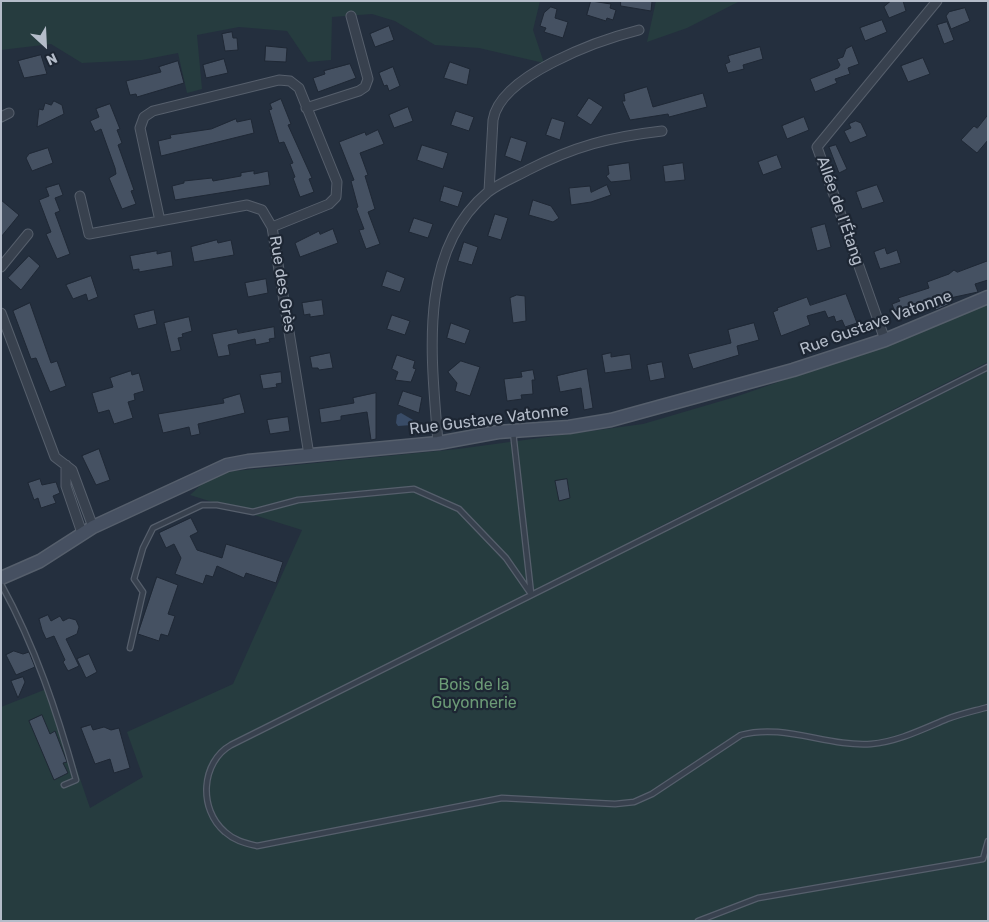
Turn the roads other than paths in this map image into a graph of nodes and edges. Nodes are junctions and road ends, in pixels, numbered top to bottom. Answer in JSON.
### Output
{"nodes":[{"id":1,"x":937,"y":1,"type":"edge"},
{"id":2,"x":351,"y":16,"type":"dead end"},
{"id":3,"x":639,"y":30,"type":"dead end"},
{"id":4,"x":306,"y":108,"type":"junction"},
{"id":5,"x":662,"y":131,"type":"dead end"},
{"id":6,"x":489,"y":191,"type":"junction"},
{"id":7,"x":80,"y":196,"type":"dead end"},
{"id":8,"x":160,"y":221,"type":"junction"},
{"id":9,"x":272,"y":227,"type":"junction"},
{"id":10,"x":28,"y":234,"type":"dead end"},
{"id":11,"x":1,"y":267,"type":"edge"},
{"id":12,"x":988,"y":297,"type":"edge"},
{"id":13,"x":1,"y":313,"type":"edge"},
{"id":14,"x":885,"y":340,"type":"junction"},
{"id":15,"x":988,"y":367,"type":"edge"},
{"id":16,"x":513,"y":430,"type":"junction"},
{"id":17,"x":438,"y":443,"type":"junction"},
{"id":18,"x":309,"y":454,"type":"junction"},
{"id":19,"x":87,"y":530,"type":"junction"},
{"id":20,"x":1,"y":578,"type":"edge"},
{"id":21,"x":1,"y":584,"type":"edge"},
{"id":22,"x":531,"y":594,"type":"junction"},
{"id":23,"x":130,"y":648,"type":"dead end"},
{"id":24,"x":988,"y":707,"type":"edge"},
{"id":25,"x":64,"y":785,"type":"dead end"},
{"id":26,"x":988,"y":841,"type":"edge"},
{"id":27,"x":698,"y":921,"type":"edge"}],
"edges":[{"from":1,"to":14,"type":"street","name":"Allée de l'Étang"},
{"from":2,"to":4,"type":"street"},
{"from":3,"to":6,"type":"street"},
{"from":4,"to":8,"type":"street"},
{"from":4,"to":9,"type":"street"},
{"from":5,"to":6,"type":"street"},
{"from":6,"to":17,"type":"street"},
{"from":7,"to":8,"type":"street","name":"Rue des Grès"},
{"from":8,"to":9,"type":"street","name":"Rue des Grès"},
{"from":9,"to":18,"type":"street","name":"Rue des Grès"},
{"from":10,"to":11,"type":"street"},
{"from":12,"to":14,"type":"street","name":"Rue Gustave Vatonne"},
{"from":13,"to":19,"type":"street"},
{"from":14,"to":16,"type":"street","name":"Rue Gustave Vatonne"},
{"from":15,"to":22,"type":"lane"},
{"from":16,"to":17,"type":"street","name":"Rue Gustave Vatonne"},
{"from":16,"to":22,"type":"lane"},
{"from":17,"to":18,"type":"street","name":"Rue Gustave Vatonne"},
{"from":18,"to":19,"type":"street","name":"Rue Gustave Vatonne"},
{"from":19,"to":20,"type":"street","name":"Rue Gustave Vatonne"},
{"from":21,"to":25,"type":"lane"},
{"from":22,"to":23,"type":"lane"},
{"from":22,"to":24,"type":"lane"},
{"from":26,"to":27,"type":"lane"}]}
